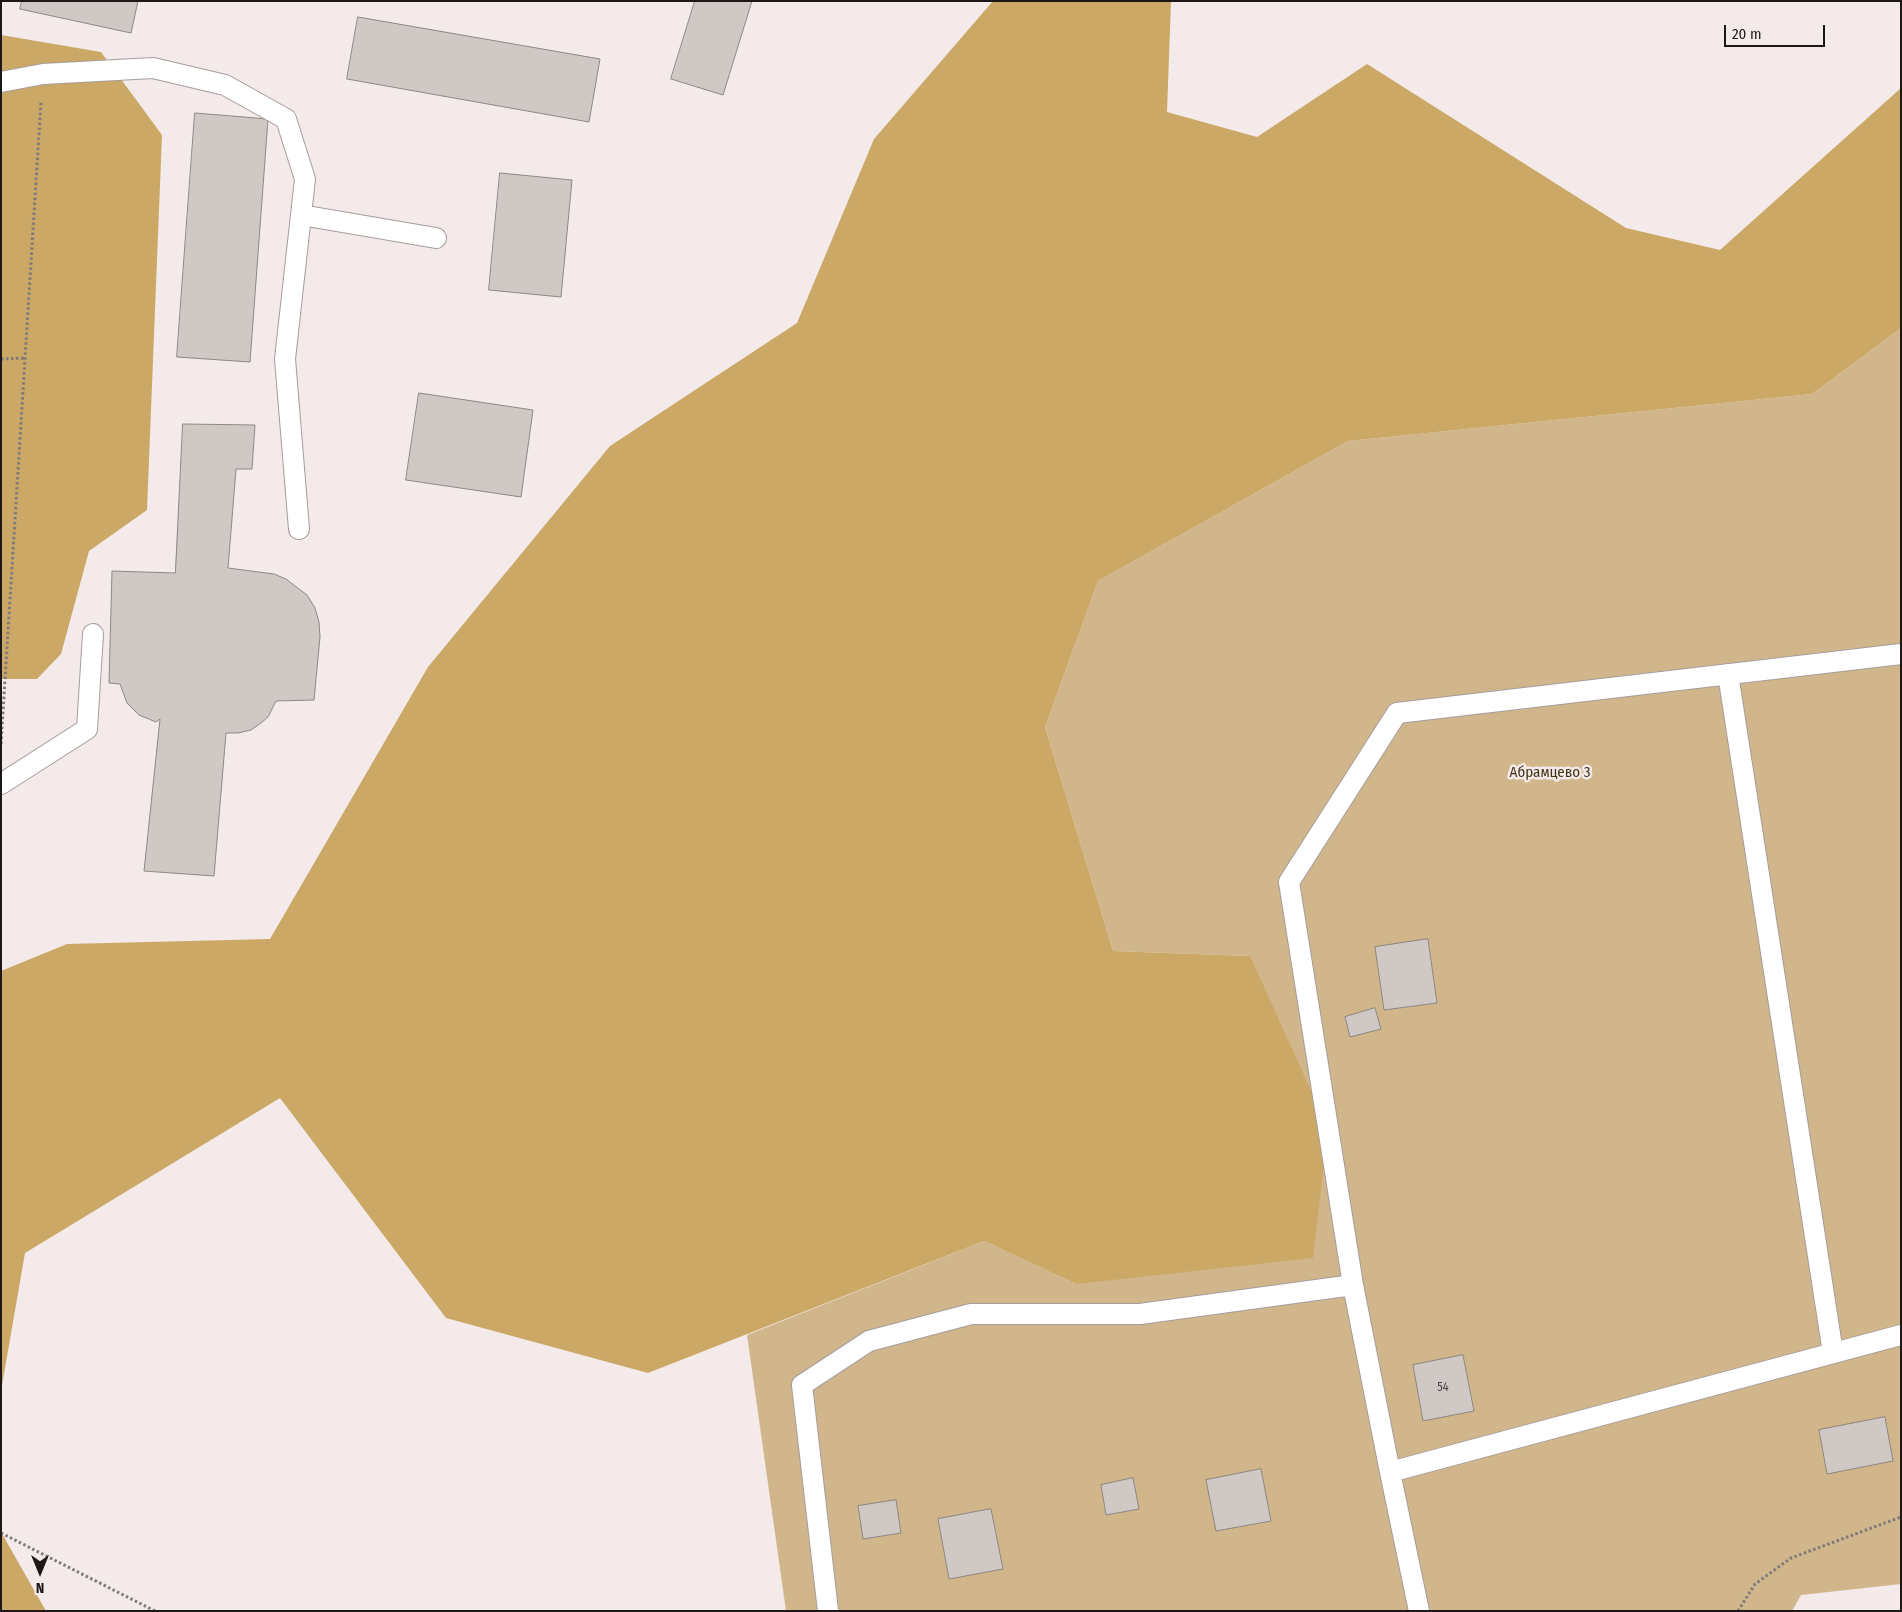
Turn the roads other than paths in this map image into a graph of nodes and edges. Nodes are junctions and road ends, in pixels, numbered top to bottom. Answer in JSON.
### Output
{"nodes":[{"id":1,"x":1,"y":82,"type":"edge"},
{"id":2,"x":301,"y":214,"type":"junction"},
{"id":3,"x":436,"y":238,"type":"dead end"},
{"id":4,"x":299,"y":529,"type":"dead end"},
{"id":5,"x":93,"y":634,"type":"dead end"},
{"id":6,"x":1901,"y":654,"type":"edge"},
{"id":7,"x":1728,"y":674,"type":"junction"},
{"id":8,"x":1,"y":784,"type":"edge"},
{"id":9,"x":1353,"y":1285,"type":"junction"},
{"id":10,"x":1901,"y":1335,"type":"edge"},
{"id":11,"x":1833,"y":1353,"type":"junction"},
{"id":12,"x":1390,"y":1472,"type":"junction"},
{"id":13,"x":828,"y":1611,"type":"edge"},
{"id":14,"x":1419,"y":1611,"type":"edge"}],
"edges":[{"from":1,"to":2,"type":"lane"},
{"from":2,"to":3,"type":"lane"},
{"from":2,"to":4,"type":"lane"},
{"from":5,"to":8,"type":"lane"},
{"from":6,"to":7,"type":"lane"},
{"from":7,"to":9,"type":"lane"},
{"from":7,"to":11,"type":"lane"},
{"from":9,"to":12,"type":"lane"},
{"from":9,"to":13,"type":"lane"},
{"from":10,"to":11,"type":"lane"},
{"from":11,"to":12,"type":"lane"},
{"from":12,"to":14,"type":"lane"}]}
